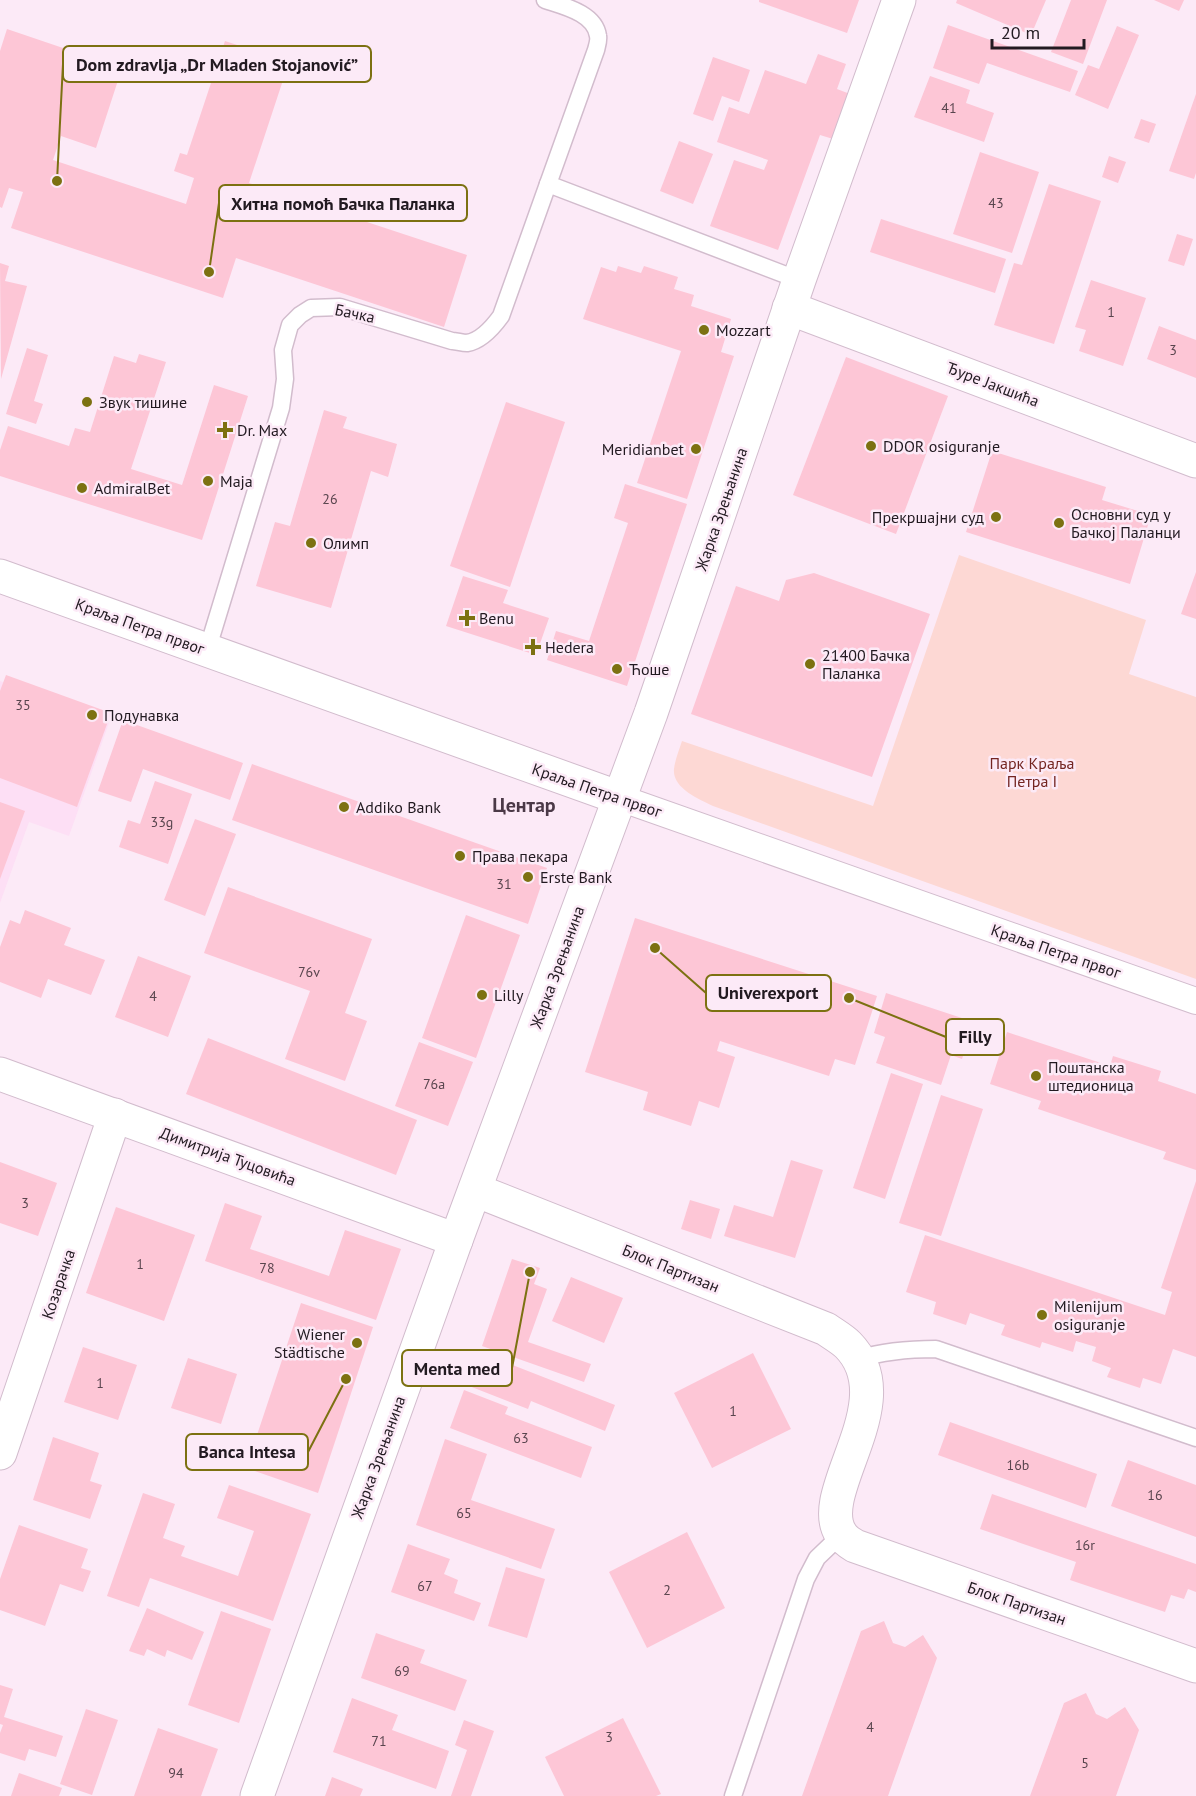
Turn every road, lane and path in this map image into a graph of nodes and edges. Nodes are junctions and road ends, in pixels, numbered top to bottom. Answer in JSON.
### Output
{"nodes":[{"id":1,"x":545,"y":0,"type":"edge"},
{"id":2,"x":899,"y":0,"type":"edge"},
{"id":3,"x":548,"y":184,"type":"junction"},
{"id":4,"x":794,"y":294,"type":"junction"},
{"id":5,"x":1196,"y":460,"type":"edge"},
{"id":6,"x":0,"y":576,"type":"edge"},
{"id":7,"x":207,"y":651,"type":"junction"},
{"id":8,"x":620,"y":798,"type":"junction"},
{"id":9,"x":1196,"y":1001,"type":"edge"},
{"id":10,"x":0,"y":1074,"type":"edge"},
{"id":11,"x":115,"y":1115,"type":"junction"},
{"id":12,"x":475,"y":1190,"type":"junction"},
{"id":13,"x":456,"y":1240,"type":"junction"},
{"id":14,"x":858,"y":1359,"type":"junction"},
{"id":15,"x":1196,"y":1438,"type":"edge"},
{"id":16,"x":0,"y":1453,"type":"edge"},
{"id":17,"x":841,"y":1535,"type":"junction"},
{"id":18,"x":1196,"y":1666,"type":"edge"},
{"id":19,"x":257,"y":1796,"type":"edge"},
{"id":20,"x":733,"y":1796,"type":"edge"}],
"edges":[{"from":1,"to":3,"type":"lane","name":"Бачка"},
{"from":2,"to":4,"type":"street","name":"Жарка Зрењанина"},
{"from":3,"to":4,"type":"lane"},
{"from":3,"to":7,"type":"lane","name":"Бачка"},
{"from":4,"to":5,"type":"street","name":"Ђуре Јакшића"},
{"from":4,"to":8,"type":"street","name":"Жарка Зрењанина"},
{"from":6,"to":7,"type":"street","name":"Краља Петра првог"},
{"from":7,"to":8,"type":"street","name":"Краља Петра првог"},
{"from":8,"to":9,"type":"street","name":"Краља Петра првог"},
{"from":8,"to":12,"type":"street","name":"Жарка Зрењанина"},
{"from":10,"to":11,"type":"street","name":"Димитрија Туцовића"},
{"from":11,"to":13,"type":"street","name":"Димитрија Туцовића"},
{"from":11,"to":16,"type":"street","name":"Козарачка"},
{"from":12,"to":13,"type":"street","name":"Жарка Зрењанина"},
{"from":12,"to":14,"type":"street","name":"Блок Партизан"},
{"from":13,"to":19,"type":"street","name":"Жарка Зрењанина"},
{"from":14,"to":15,"type":"lane"},
{"from":14,"to":17,"type":"street","name":"Блок Партизан"},
{"from":17,"to":18,"type":"street","name":"Блок Партизан"},
{"from":17,"to":20,"type":"lane"}]}
